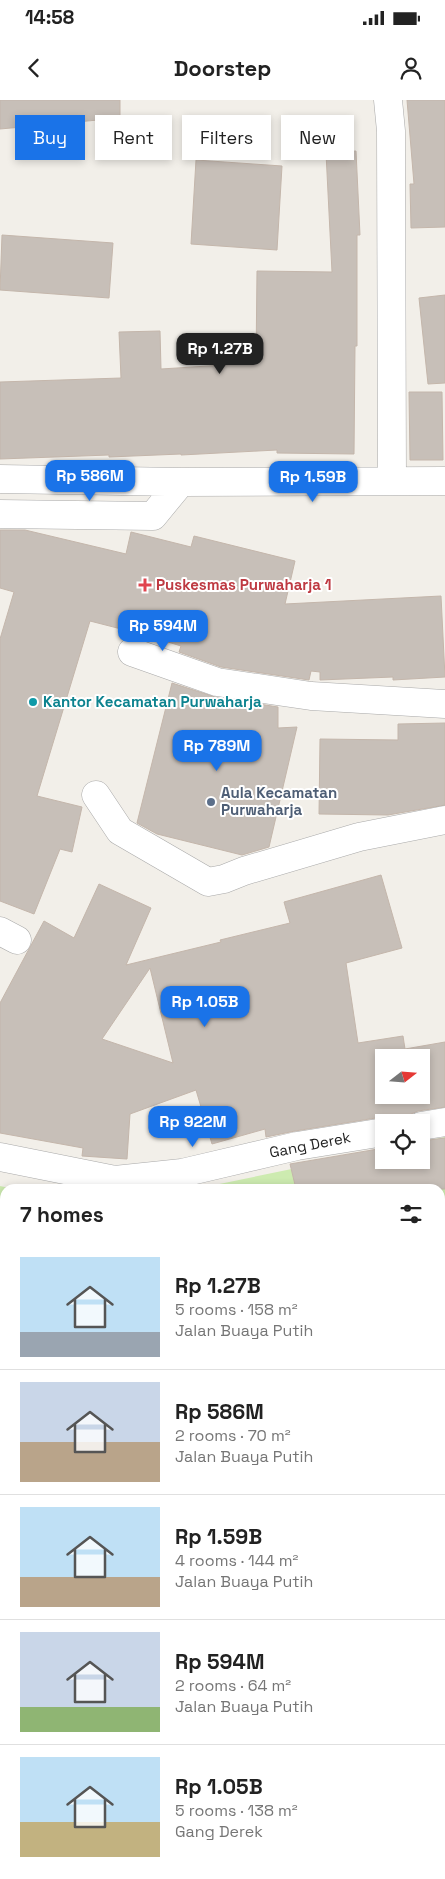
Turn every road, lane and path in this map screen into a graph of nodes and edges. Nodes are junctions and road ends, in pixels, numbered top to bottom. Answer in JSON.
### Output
{"nodes":[{"id":1,"x":388,"y":100,"type":"edge"},
{"id":2,"x":0,"y":479,"type":"edge"},
{"id":3,"x":392,"y":481,"type":"junction"},
{"id":4,"x":445,"y":481,"type":"edge"},
{"id":5,"x":181,"y":482,"type":"junction"},
{"id":6,"x":0,"y":514,"type":"edge"},
{"id":7,"x":132,"y":652,"type":"dead end"},
{"id":8,"x":445,"y":704,"type":"edge"},
{"id":9,"x":96,"y":795,"type":"dead end"},
{"id":10,"x":445,"y":820,"type":"edge"},
{"id":11,"x":445,"y":1122,"type":"edge"},
{"id":12,"x":430,"y":1124,"type":"edge"},
{"id":13,"x":375,"y":1133,"type":"edge"},
{"id":14,"x":0,"y":1157,"type":"edge"}],
"edges":[{"from":1,"to":3,"type":"street"},
{"from":2,"to":5,"type":"street"},
{"from":3,"to":4,"type":"street"},
{"from":3,"to":5,"type":"street"},
{"from":5,"to":6,"type":"street"},
{"from":7,"to":8,"type":"street"},
{"from":9,"to":10,"type":"street"},
{"from":11,"to":12,"type":"street"},
{"from":13,"to":14,"type":"street","name":"Gang Derek"}]}
